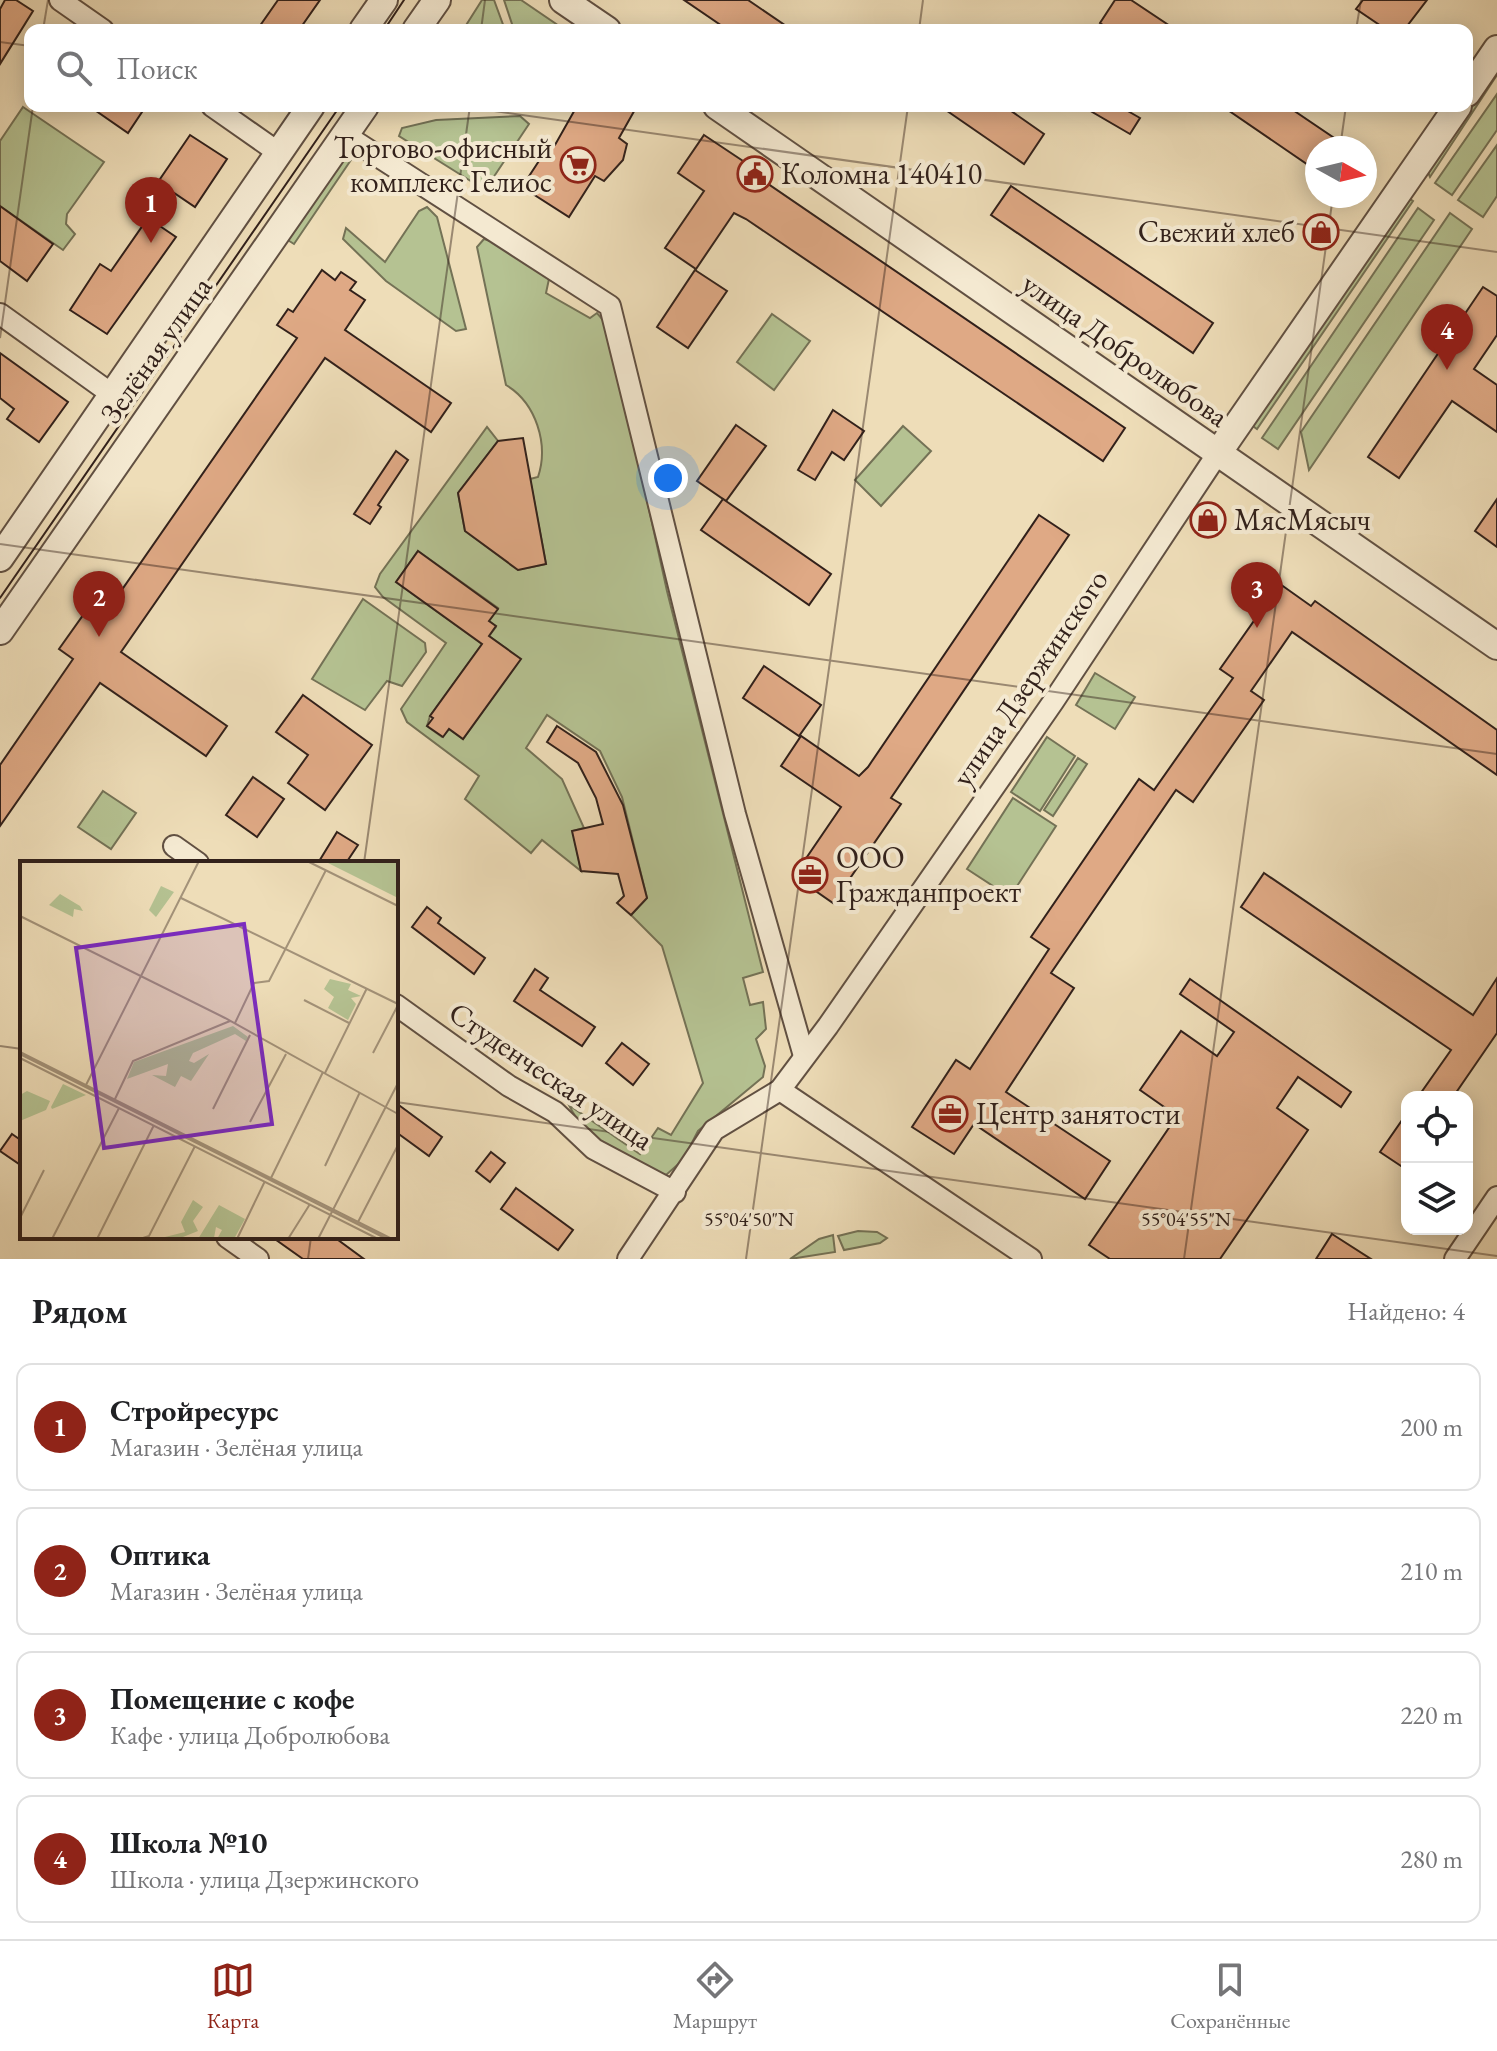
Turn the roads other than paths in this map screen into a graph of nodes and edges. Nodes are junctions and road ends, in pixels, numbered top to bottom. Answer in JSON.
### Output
{"nodes":[{"id":1,"x":60,"y":0,"type":"edge"},
{"id":2,"x":384,"y":0,"type":"edge"},
{"id":3,"x":437,"y":0,"type":"edge"},
{"id":4,"x":563,"y":0,"type":"edge"},
{"id":5,"x":94,"y":24,"type":"edge"},
{"id":6,"x":367,"y":24,"type":"edge"},
{"id":7,"x":420,"y":24,"type":"edge"},
{"id":8,"x":598,"y":24,"type":"edge"},
{"id":9,"x":1497,"y":49,"type":"edge"},
{"id":10,"x":1473,"y":84,"type":"edge"},
{"id":11,"x":221,"y":112,"type":"edge"},
{"id":12,"x":307,"y":112,"type":"edge"},
{"id":13,"x":361,"y":112,"type":"edge"},
{"id":14,"x":726,"y":112,"type":"edge"},
{"id":15,"x":1454,"y":112,"type":"edge"},
{"id":16,"x":345,"y":135,"type":"junction"},
{"id":17,"x":279,"y":153,"type":"junction"},
{"id":18,"x":0,"y":314,"type":"edge"},
{"id":19,"x":113,"y":395,"type":"junction"},
{"id":20,"x":1218,"y":453,"type":"junction"},
{"id":21,"x":0,"y":558,"type":"edge"},
{"id":22,"x":0,"y":631,"type":"edge"},
{"id":23,"x":1497,"y":646,"type":"edge"},
{"id":24,"x":174,"y":846,"type":"dead end"},
{"id":25,"x":195,"y":861,"type":"edge"},
{"id":26,"x":398,"y":1006,"type":"edge"},
{"id":27,"x":804,"y":1056,"type":"junction"},
{"id":28,"x":780,"y":1090,"type":"junction"},
{"id":29,"x":675,"y":1192,"type":"junction"},
{"id":30,"x":1497,"y":1197,"type":"edge"},
{"id":31,"x":230,"y":1239,"type":"edge"},
{"id":32,"x":258,"y":1259,"type":"edge"},
{"id":33,"x":628,"y":1259,"type":"edge"},
{"id":34,"x":1031,"y":1259,"type":"edge"},
{"id":35,"x":1455,"y":1259,"type":"edge"}],
"edges":[{"from":1,"to":5,"type":"street"},
{"from":2,"to":6,"type":"street"},
{"from":3,"to":7,"type":"street"},
{"from":4,"to":8,"type":"street"},
{"from":9,"to":10,"type":"street"},
{"from":11,"to":17,"type":"street"},
{"from":12,"to":17,"type":"street","name":"Зелёная улица"},
{"from":13,"to":16,"type":"street","name":"Зелёная улица"},
{"from":14,"to":20,"type":"street","name":"улица Добролюбова"},
{"from":15,"to":20,"type":"street","name":"улица Дзержинского"},
{"from":16,"to":22,"type":"street","name":"Зелёная улица"},
{"from":16,"to":27,"type":"street"},
{"from":17,"to":19,"type":"street","name":"Зелёная улица"},
{"from":18,"to":19,"type":"street"},
{"from":19,"to":21,"type":"street","name":"Зелёная улица"},
{"from":20,"to":23,"type":"street","name":"улица Добролюбова"},
{"from":20,"to":27,"type":"street","name":"улица Дзержинского"},
{"from":24,"to":25,"type":"street"},
{"from":26,"to":29,"type":"street","name":"Студенческая улица"},
{"from":27,"to":28,"type":"street","name":"улица Дзержинского"},
{"from":28,"to":29,"type":"street","name":"улица Дзержинского"},
{"from":28,"to":34,"type":"street"},
{"from":29,"to":33,"type":"street","name":"улица Дзержинского"},
{"from":30,"to":35,"type":"street"},
{"from":31,"to":32,"type":"street"}]}
